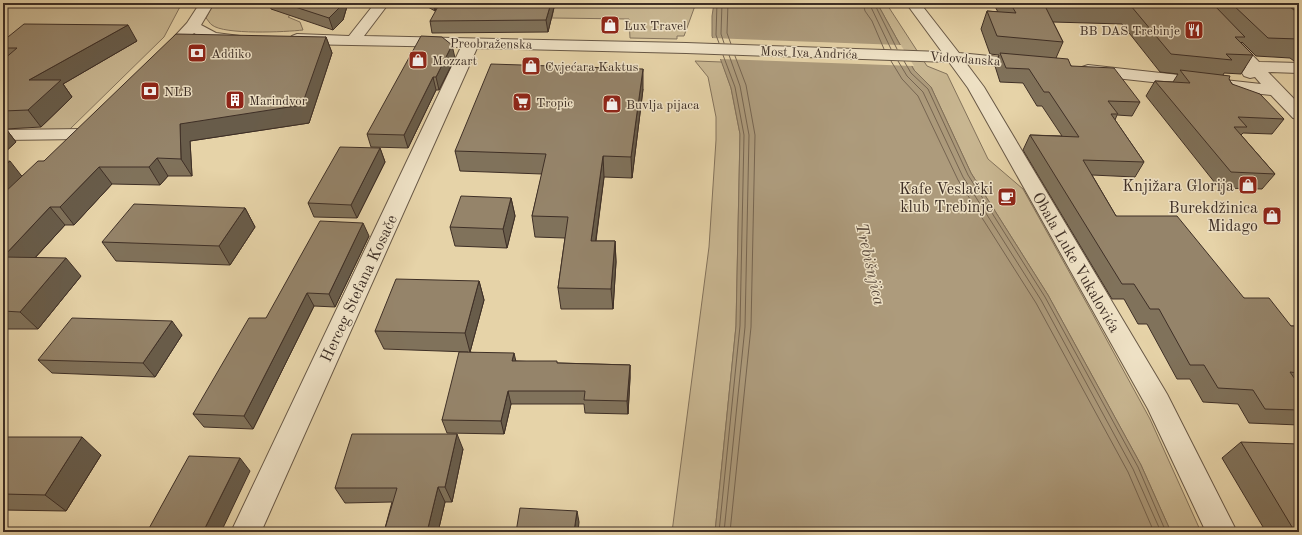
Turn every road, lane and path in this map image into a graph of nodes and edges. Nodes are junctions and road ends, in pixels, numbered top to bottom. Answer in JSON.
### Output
{"nodes":[{"id":1,"x":207,"y":3,"type":"edge"},
{"id":2,"x":382,"y":3,"type":"edge"},
{"id":3,"x":913,"y":3,"type":"edge"},
{"id":4,"x":1194,"y":3,"type":"edge"},
{"id":5,"x":193,"y":26,"type":"junction"},
{"id":6,"x":250,"y":39,"type":"edge"},
{"id":7,"x":282,"y":39,"type":"edge"},
{"id":8,"x":353,"y":40,"type":"junction"},
{"id":9,"x":471,"y":43,"type":"junction"},
{"id":10,"x":174,"y":46,"type":"edge"},
{"id":11,"x":695,"y":48,"type":"joint"},
{"id":12,"x":922,"y":55,"type":"joint"},
{"id":13,"x":954,"y":57,"type":"junction"},
{"id":14,"x":1042,"y":65,"type":"edge"},
{"id":15,"x":1255,"y":67,"type":"junction"},
{"id":16,"x":1299,"y":68,"type":"edge"},
{"id":17,"x":1074,"y":69,"type":"edge"},
{"id":18,"x":1199,"y":83,"type":"junction"},
{"id":19,"x":1276,"y":90,"type":"junction"},
{"id":20,"x":1257,"y":104,"type":"edge"},
{"id":21,"x":1276,"y":111,"type":"edge"},
{"id":22,"x":1299,"y":114,"type":"edge"},
{"id":23,"x":1299,"y":124,"type":"edge"},
{"id":24,"x":3,"y":135,"type":"edge"},
{"id":25,"x":67,"y":150,"type":"edge"},
{"id":26,"x":246,"y":532,"type":"edge"},
{"id":27,"x":1222,"y":532,"type":"edge"}],
"edges":[{"from":1,"to":5,"type":"street"},
{"from":2,"to":8,"type":"street"},
{"from":3,"to":13,"type":"street","name":"Obala Luke Vukalovića"},
{"from":4,"to":15,"type":"street"},
{"from":5,"to":6,"type":"street"},
{"from":5,"to":10,"type":"street"},
{"from":7,"to":8,"type":"street","name":"Preobraženska"},
{"from":8,"to":9,"type":"street","name":"Preobraženska"},
{"from":9,"to":11,"type":"street","name":"Preobraženska"},
{"from":9,"to":26,"type":"street","name":"Herceg Stefana Kosače"},
{"from":11,"to":12,"type":"street","name":"Most Iva Andrića"},
{"from":12,"to":13,"type":"street","name":"Vidovdanska"},
{"from":13,"to":14,"type":"street","name":"Vidovdanska"},
{"from":13,"to":27,"type":"street","name":"Obala Luke Vukalovića"},
{"from":15,"to":16,"type":"street"},
{"from":15,"to":18,"type":"street"},
{"from":15,"to":19,"type":"street"},
{"from":17,"to":18,"type":"street"},
{"from":18,"to":19,"type":"street"},
{"from":18,"to":20,"type":"street"},
{"from":19,"to":22,"type":"street"},
{"from":21,"to":23,"type":"street"},
{"from":24,"to":25,"type":"street"}]}
